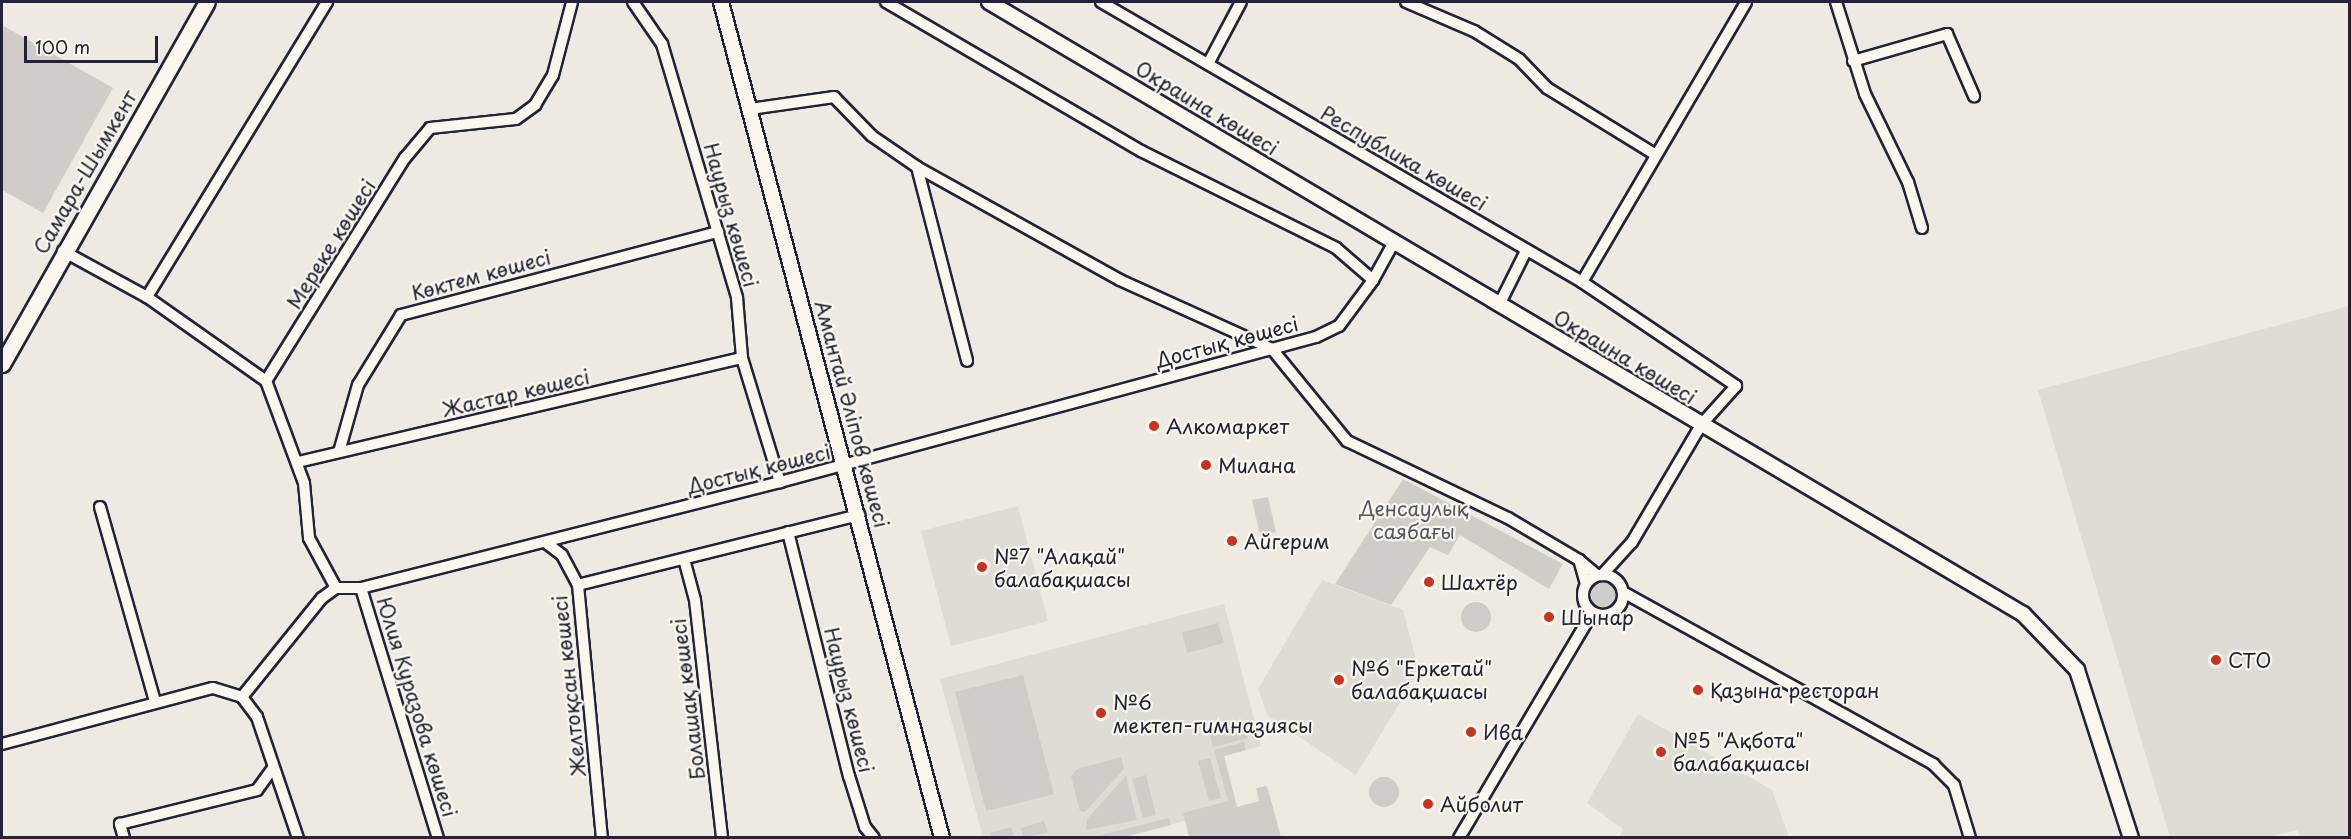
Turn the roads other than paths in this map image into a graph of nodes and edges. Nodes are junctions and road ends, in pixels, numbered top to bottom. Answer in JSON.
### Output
{"nodes":[{"id":1,"x":207,"y":2,"type":"edge"},
{"id":2,"x":327,"y":2,"type":"edge"},
{"id":3,"x":572,"y":2,"type":"edge"},
{"id":4,"x":633,"y":2,"type":"edge"},
{"id":5,"x":721,"y":2,"type":"edge"},
{"id":6,"x":886,"y":2,"type":"edge"},
{"id":7,"x":989,"y":2,"type":"edge"},
{"id":8,"x":1101,"y":2,"type":"edge"},
{"id":9,"x":1241,"y":2,"type":"edge"},
{"id":10,"x":1406,"y":2,"type":"edge"},
{"id":11,"x":1732,"y":2,"type":"edge"},
{"id":12,"x":1738,"y":2,"type":"edge"},
{"id":13,"x":1746,"y":2,"type":"edge"},
{"id":14,"x":1836,"y":2,"type":"edge"},
{"id":15,"x":1853,"y":61,"type":"junction"},
{"id":16,"x":1208,"y":64,"type":"junction"},
{"id":17,"x":1974,"y":96,"type":"dead end"},
{"id":18,"x":750,"y":109,"type":"junction"},
{"id":19,"x":1656,"y":155,"type":"junction"},
{"id":20,"x":917,"y":167,"type":"junction"},
{"id":21,"x":1922,"y":228,"type":"dead end"},
{"id":22,"x":718,"y":232,"type":"junction"},
{"id":23,"x":1394,"y":243,"type":"junction"},
{"id":24,"x":63,"y":251,"type":"junction"},
{"id":25,"x":1526,"y":251,"type":"junction"},
{"id":26,"x":1373,"y":280,"type":"junction"},
{"id":27,"x":1582,"y":282,"type":"junction"},
{"id":28,"x":147,"y":297,"type":"junction"},
{"id":29,"x":1500,"y":305,"type":"junction"},
{"id":30,"x":1272,"y":350,"type":"junction"},
{"id":31,"x":742,"y":358,"type":"junction"},
{"id":32,"x":967,"y":361,"type":"dead end"},
{"id":33,"x":2,"y":364,"type":"edge"},
{"id":34,"x":266,"y":381,"type":"junction"},
{"id":35,"x":1701,"y":425,"type":"junction"},
{"id":36,"x":339,"y":452,"type":"junction"},
{"id":37,"x":298,"y":462,"type":"junction"},
{"id":38,"x":846,"y":465,"type":"junction"},
{"id":39,"x":780,"y":482,"type":"junction"},
{"id":40,"x":100,"y":507,"type":"dead end"},
{"id":41,"x":859,"y":515,"type":"junction"},
{"id":42,"x":788,"y":532,"type":"junction"},
{"id":43,"x":545,"y":542,"type":"junction"},
{"id":44,"x":684,"y":558,"type":"junction"},
{"id":45,"x":1579,"y":560,"type":"junction"},
{"id":46,"x":1619,"y":561,"type":"junction"},
{"id":47,"x":1600,"y":575,"type":"junction"},
{"id":48,"x":1616,"y":579,"type":"junction"},
{"id":49,"x":1586,"y":584,"type":"junction"},
{"id":50,"x":578,"y":585,"type":"junction"},
{"id":51,"x":336,"y":588,"type":"junction"},
{"id":52,"x":361,"y":588,"type":"junction"},
{"id":53,"x":1623,"y":592,"type":"junction"},
{"id":54,"x":1592,"y":613,"type":"junction"},
{"id":55,"x":242,"y":697,"type":"junction"},
{"id":56,"x":155,"y":702,"type":"junction"},
{"id":57,"x":2,"y":744,"type":"edge"},
{"id":58,"x":273,"y":768,"type":"junction"},
{"id":59,"x":124,"y":837,"type":"edge"},
{"id":60,"x":298,"y":837,"type":"edge"},
{"id":61,"x":438,"y":837,"type":"edge"},
{"id":62,"x":602,"y":837,"type":"edge"},
{"id":63,"x":722,"y":837,"type":"edge"},
{"id":64,"x":874,"y":837,"type":"edge"},
{"id":65,"x":942,"y":837,"type":"edge"},
{"id":66,"x":1459,"y":837,"type":"edge"},
{"id":67,"x":1970,"y":837,"type":"edge"},
{"id":68,"x":2131,"y":837,"type":"edge"}],
"edges":[{"from":1,"to":24,"type":"highway","name":"Самара-Шымкент"},
{"from":2,"to":28,"type":"street"},
{"from":3,"to":34,"type":"street","name":"Мереке көшесі"},
{"from":4,"to":22,"type":"street","name":"Наурыз көшесі"},
{"from":5,"to":18,"type":"main road","name":"Амантай Әліпов көшесі"},
{"from":6,"to":26,"type":"street"},
{"from":7,"to":23,"type":"main road","name":"Окраина көшесі"},
{"from":8,"to":16,"type":"street","name":"Республика көшесі"},
{"from":9,"to":16,"type":"street"},
{"from":10,"to":19,"type":"street"},
{"from":11,"to":12,"type":"street"},
{"from":13,"to":19,"type":"street"},
{"from":14,"to":15,"type":"street"},
{"from":15,"to":17,"type":"street"},
{"from":15,"to":21,"type":"street"},
{"from":16,"to":25,"type":"street","name":"Республика көшесі"},
{"from":18,"to":20,"type":"street"},
{"from":18,"to":38,"type":"main road","name":"Амантай Әліпов көшесі"},
{"from":19,"to":27,"type":"street"},
{"from":20,"to":30,"type":"street"},
{"from":20,"to":32,"type":"street"},
{"from":22,"to":31,"type":"street","name":"Наурыз көшесі"},
{"from":22,"to":36,"type":"street","name":"Көктем көшесі"},
{"from":23,"to":26,"type":"street","name":"Достық көшесі"},
{"from":23,"to":29,"type":"main road","name":"Окраина көшесі"},
{"from":24,"to":28,"type":"street"},
{"from":24,"to":33,"type":"highway","name":"Самара-Шымкент"},
{"from":25,"to":27,"type":"street","name":"Республика көшесі"},
{"from":25,"to":29,"type":"street"},
{"from":26,"to":30,"type":"street","name":"Достық көшесі"},
{"from":27,"to":35,"type":"street","name":"Республика көшесі"},
{"from":28,"to":34,"type":"street"},
{"from":29,"to":35,"type":"main road","name":"Окраина көшесі"},
{"from":30,"to":38,"type":"street","name":"Достық көшесі"},
{"from":30,"to":45,"type":"street"},
{"from":31,"to":36,"type":"street","name":"Жастар көшесі"},
{"from":31,"to":39,"type":"street","name":"Наурыз көшесі"},
{"from":34,"to":37,"type":"street"},
{"from":35,"to":46,"type":"street"},
{"from":35,"to":68,"type":"main road","name":"Окраина көшесі"},
{"from":36,"to":37,"type":"street","name":"Жастар көшесі"},
{"from":37,"to":51,"type":"street"},
{"from":38,"to":39,"type":"street","name":"Достық көшесі"},
{"from":38,"to":41,"type":"main road","name":"Амантай Әліпов көшесі"},
{"from":39,"to":43,"type":"street","name":"Достық көшесі"},
{"from":40,"to":56,"type":"street"},
{"from":41,"to":42,"type":"street"},
{"from":41,"to":65,"type":"main road","name":"Амантай Әліпов көшесі"},
{"from":42,"to":44,"type":"street"},
{"from":42,"to":64,"type":"street","name":"Наурыз көшесі"},
{"from":43,"to":50,"type":"street","name":"Желтоқсан көшесі"},
{"from":43,"to":52,"type":"street","name":"Достық көшесі"},
{"from":44,"to":50,"type":"street"},
{"from":44,"to":63,"type":"street","name":"Болашақ көшесі"},
{"from":45,"to":47,"type":"street"},
{"from":45,"to":49,"type":"street"},
{"from":46,"to":47,"type":"street"},
{"from":46,"to":48,"type":"street"},
{"from":47,"to":48,"type":"street"},
{"from":47,"to":49,"type":"street"},
{"from":48,"to":53,"type":"street"},
{"from":49,"to":54,"type":"street"},
{"from":50,"to":62,"type":"street","name":"Желтоқсан көшесі"},
{"from":51,"to":52,"type":"street","name":"Достық көшесі"},
{"from":51,"to":55,"type":"street"},
{"from":52,"to":61,"type":"street","name":"Юлия Куразова көшесі"},
{"from":53,"to":54,"type":"street"},
{"from":53,"to":67,"type":"street"},
{"from":54,"to":66,"type":"street"},
{"from":55,"to":56,"type":"street"},
{"from":55,"to":58,"type":"street"},
{"from":56,"to":57,"type":"street"},
{"from":58,"to":59,"type":"street"},
{"from":58,"to":60,"type":"street"}]}
